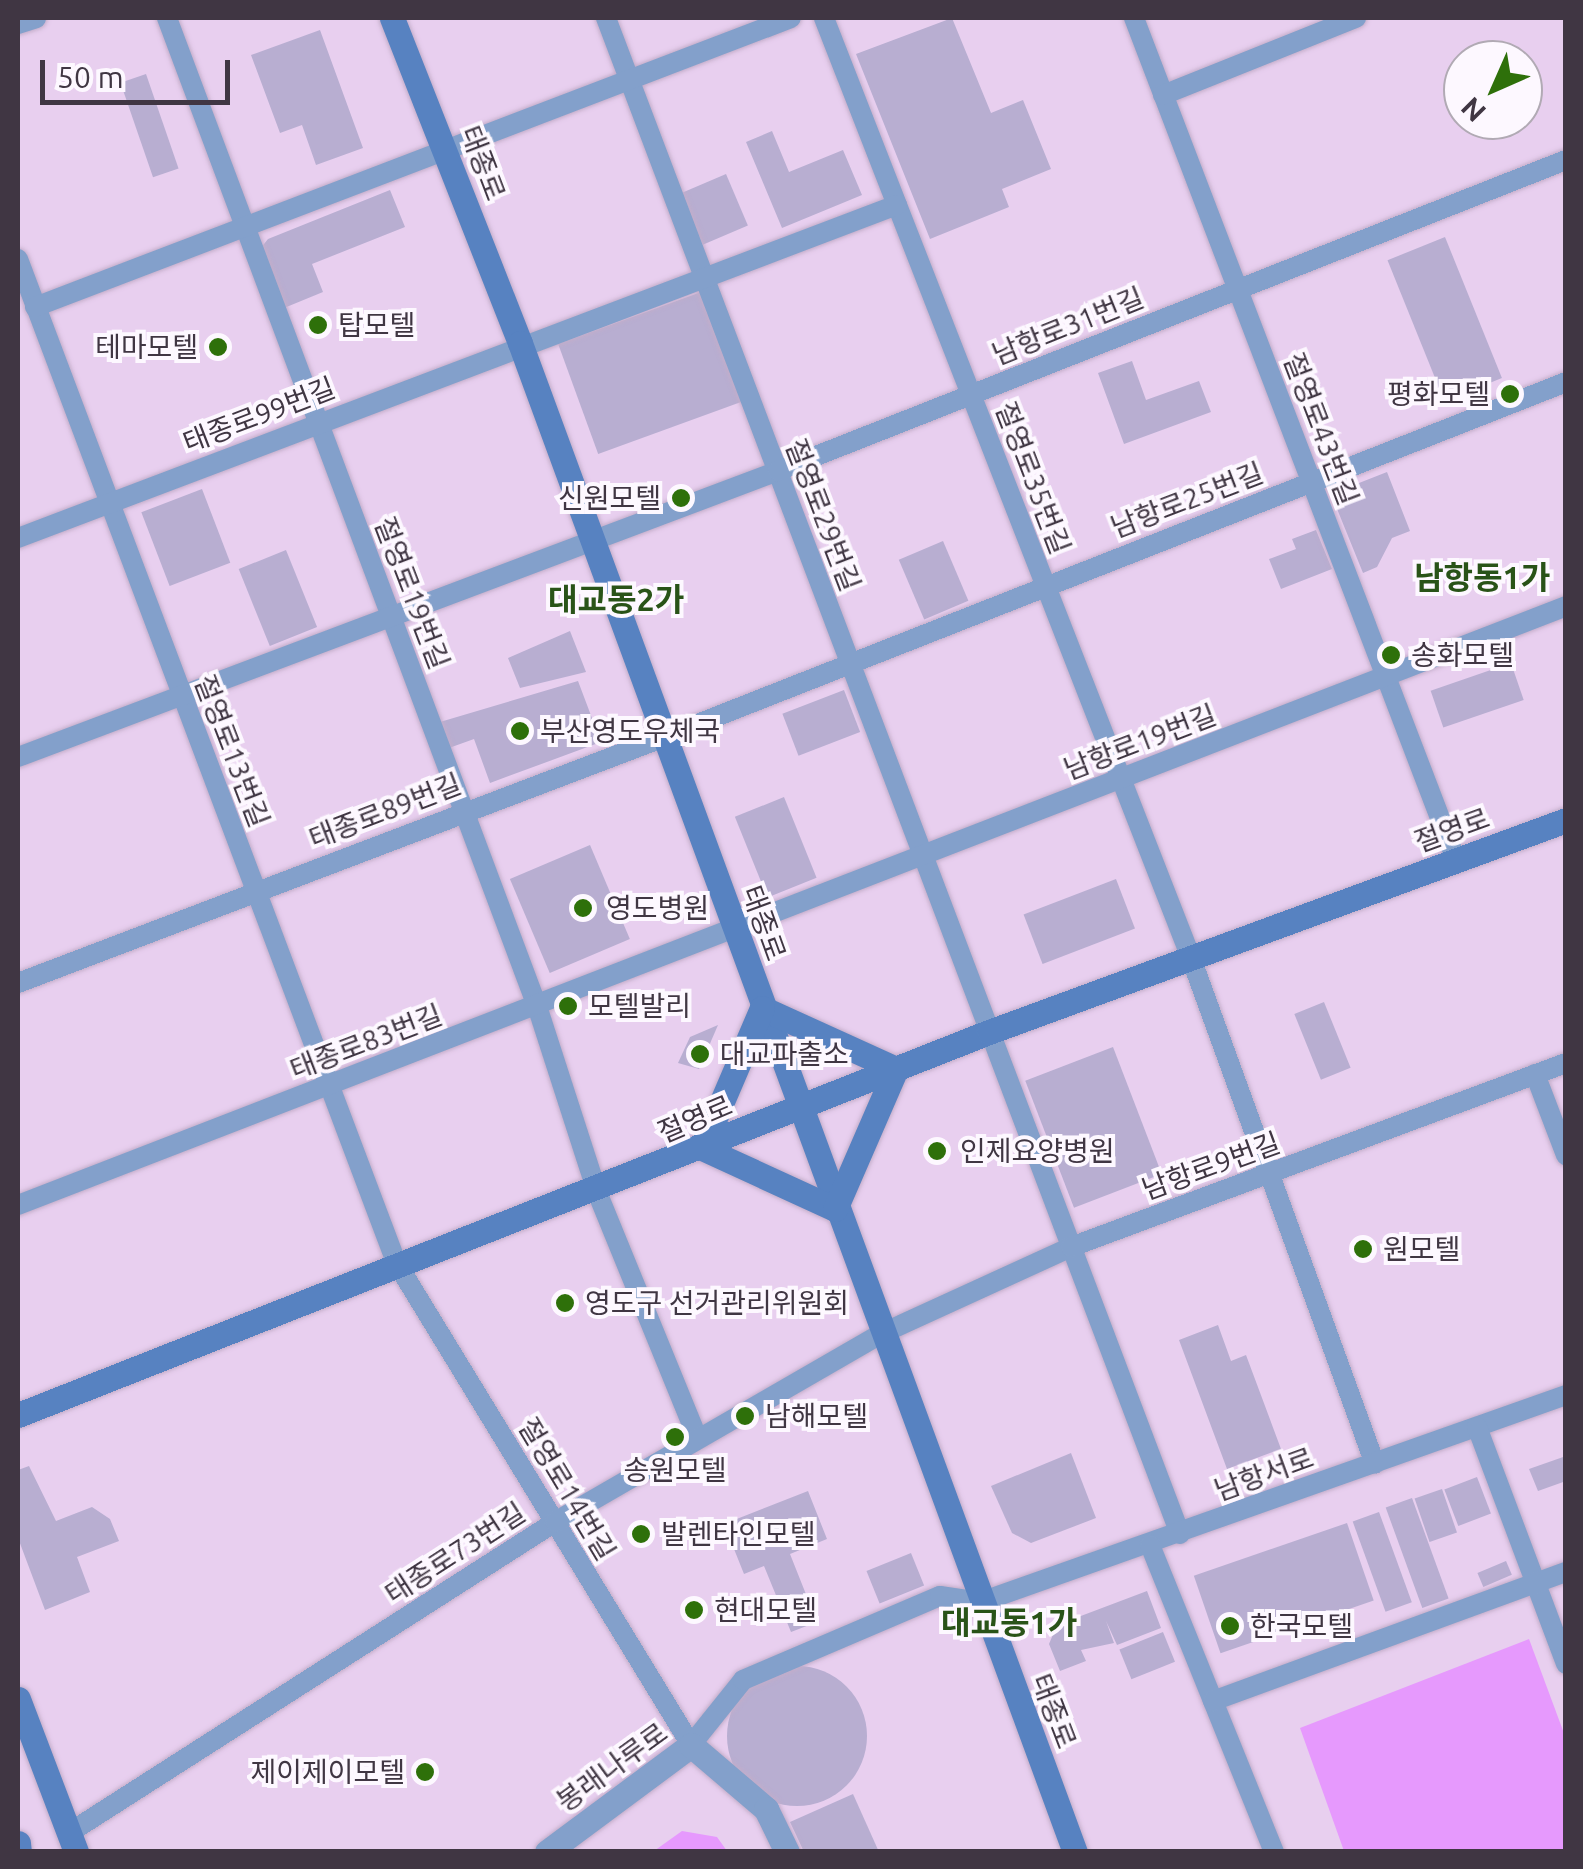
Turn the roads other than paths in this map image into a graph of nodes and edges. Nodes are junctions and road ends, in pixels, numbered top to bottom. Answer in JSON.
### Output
{"nodes":[{"id":1,"x":36,"y":18,"type":"edge"},
{"id":2,"x":167,"y":18,"type":"edge"},
{"id":3,"x":392,"y":18,"type":"edge"},
{"id":4,"x":606,"y":18,"type":"edge"},
{"id":5,"x":792,"y":18,"type":"edge"},
{"id":6,"x":824,"y":18,"type":"edge"},
{"id":7,"x":1134,"y":18,"type":"edge"},
{"id":8,"x":1356,"y":18,"type":"edge"},
{"id":9,"x":18,"y":24,"type":"edge"},
{"id":10,"x":630,"y":81,"type":"junction"},
{"id":11,"x":1164,"y":95,"type":"junction"},
{"id":12,"x":444,"y":145,"type":"junction"},
{"id":13,"x":1566,"y":160,"type":"edge"},
{"id":14,"x":897,"y":205,"type":"junction"},
{"id":15,"x":242,"y":226,"type":"junction"},
{"id":16,"x":18,"y":260,"type":"edge"},
{"id":17,"x":704,"y":278,"type":"junction"},
{"id":18,"x":1238,"y":289,"type":"junction"},
{"id":19,"x":36,"y":307,"type":"junction"},
{"id":20,"x":520,"y":343,"type":"junction"},
{"id":21,"x":1566,"y":382,"type":"edge"},
{"id":22,"x":971,"y":394,"type":"junction"},
{"id":23,"x":319,"y":422,"type":"junction"},
{"id":24,"x":778,"y":471,"type":"junction"},
{"id":25,"x":1312,"y":481,"type":"junction"},
{"id":26,"x":109,"y":502,"type":"junction"},
{"id":27,"x":18,"y":538,"type":"edge"},
{"id":28,"x":590,"y":542,"type":"junction"},
{"id":29,"x":1045,"y":585,"type":"junction"},
{"id":30,"x":1566,"y":606,"type":"edge"},
{"id":31,"x":392,"y":619,"type":"junction"},
{"id":32,"x":849,"y":661,"type":"junction"},
{"id":33,"x":1386,"y":676,"type":"junction"},
{"id":34,"x":182,"y":696,"type":"junction"},
{"id":35,"x":662,"y":738,"type":"junction"},
{"id":36,"x":18,"y":757,"type":"edge"},
{"id":37,"x":1121,"y":779,"type":"junction"},
{"id":38,"x":464,"y":810,"type":"junction"},
{"id":39,"x":1566,"y":820,"type":"edge"},
{"id":40,"x":923,"y":856,"type":"junction"},
{"id":41,"x":1456,"y":860,"type":"junction"},
{"id":42,"x":256,"y":891,"type":"junction"},
{"id":43,"x":735,"y":932,"type":"junction"},
{"id":44,"x":1191,"y":958,"type":"junction"},
{"id":45,"x":18,"y":983,"type":"edge"},
{"id":46,"x":538,"y":1006,"type":"junction"},
{"id":47,"x":762,"y":1008,"type":"junction"},
{"id":48,"x":989,"y":1032,"type":"junction"},
{"id":49,"x":1566,"y":1063,"type":"edge"},
{"id":50,"x":896,"y":1069,"type":"junction"},
{"id":51,"x":1535,"y":1074,"type":"junction"},
{"id":52,"x":329,"y":1086,"type":"junction"},
{"id":53,"x":797,"y":1108,"type":"junction"},
{"id":54,"x":702,"y":1148,"type":"junction"},
{"id":55,"x":1566,"y":1156,"type":"edge"},
{"id":56,"x":1269,"y":1174,"type":"junction"},
{"id":57,"x":597,"y":1192,"type":"junction"},
{"id":58,"x":18,"y":1205,"type":"edge"},
{"id":59,"x":835,"y":1210,"type":"junction"},
{"id":60,"x":1071,"y":1247,"type":"junction"},
{"id":61,"x":396,"y":1262,"type":"junction"},
{"id":62,"x":880,"y":1334,"type":"junction"},
{"id":63,"x":1566,"y":1395,"type":"edge"},
{"id":64,"x":18,"y":1415,"type":"edge"},
{"id":65,"x":1477,"y":1427,"type":"junction"},
{"id":66,"x":696,"y":1435,"type":"junction"},
{"id":67,"x":1375,"y":1464,"type":"junction"},
{"id":68,"x":555,"y":1522,"type":"junction"},
{"id":69,"x":1180,"y":1534,"type":"junction"},
{"id":70,"x":1150,"y":1545,"type":"junction"},
{"id":71,"x":1566,"y":1572,"type":"edge"},
{"id":72,"x":1535,"y":1583,"type":"junction"},
{"id":73,"x":981,"y":1602,"type":"junction"},
{"id":74,"x":1566,"y":1664,"type":"edge"},
{"id":75,"x":18,"y":1699,"type":"edge"},
{"id":76,"x":1212,"y":1700,"type":"junction"},
{"id":77,"x":692,"y":1745,"type":"junction"},
{"id":78,"x":72,"y":1842,"type":"edge"},
{"id":79,"x":18,"y":1843,"type":"edge"},
{"id":80,"x":19,"y":1852,"type":"edge"},
{"id":81,"x":547,"y":1852,"type":"edge"},
{"id":82,"x":786,"y":1852,"type":"edge"},
{"id":83,"x":1075,"y":1852,"type":"edge"},
{"id":84,"x":1274,"y":1852,"type":"edge"}],
"edges":[{"from":1,"to":9,"type":"street"},
{"from":2,"to":15,"type":"street","name":"절영로19번길"},
{"from":3,"to":12,"type":"main road","name":"태종로"},
{"from":4,"to":10,"type":"street","name":"절영로29번길"},
{"from":5,"to":10,"type":"street"},
{"from":6,"to":14,"type":"street","name":"절영로35번길"},
{"from":7,"to":11,"type":"street","name":"절영로43번길"},
{"from":8,"to":11,"type":"street"},
{"from":10,"to":12,"type":"street"},
{"from":10,"to":17,"type":"street","name":"절영로29번길"},
{"from":11,"to":18,"type":"street","name":"절영로43번길"},
{"from":12,"to":15,"type":"street"},
{"from":12,"to":20,"type":"main road","name":"태종로"},
{"from":13,"to":18,"type":"street","name":"남항로31번길"},
{"from":14,"to":17,"type":"street","name":"태종로99번길"},
{"from":14,"to":22,"type":"street","name":"절영로35번길"},
{"from":15,"to":19,"type":"street"},
{"from":15,"to":23,"type":"street","name":"절영로19번길"},
{"from":16,"to":19,"type":"street","name":"절영로13번길"},
{"from":17,"to":20,"type":"street","name":"태종로99번길"},
{"from":17,"to":24,"type":"street","name":"절영로29번길"},
{"from":18,"to":22,"type":"street","name":"남항로31번길"},
{"from":18,"to":25,"type":"street","name":"절영로43번길"},
{"from":19,"to":26,"type":"street","name":"절영로13번길"},
{"from":20,"to":23,"type":"street","name":"태종로99번길"},
{"from":20,"to":28,"type":"main road","name":"태종로"},
{"from":21,"to":25,"type":"street","name":"남항로25번길"},
{"from":22,"to":24,"type":"street","name":"남항로31번길"},
{"from":22,"to":29,"type":"street","name":"절영로35번길"},
{"from":23,"to":26,"type":"street","name":"태종로99번길"},
{"from":23,"to":31,"type":"street","name":"절영로19번길"},
{"from":24,"to":28,"type":"street","name":"남항로31번길"},
{"from":24,"to":32,"type":"street","name":"절영로29번길"},
{"from":25,"to":29,"type":"street","name":"남항로25번길"},
{"from":25,"to":33,"type":"street","name":"절영로43번길"},
{"from":26,"to":27,"type":"street","name":"태종로99번길"},
{"from":26,"to":34,"type":"street","name":"절영로13번길"},
{"from":28,"to":31,"type":"street","name":"남항로31번길"},
{"from":28,"to":35,"type":"main road","name":"태종로"},
{"from":29,"to":32,"type":"street","name":"남항로25번길"},
{"from":29,"to":37,"type":"street","name":"절영로35번길"},
{"from":30,"to":33,"type":"street","name":"남항로19번길"},
{"from":31,"to":34,"type":"street","name":"남항로31번길"},
{"from":31,"to":38,"type":"street","name":"절영로19번길"},
{"from":32,"to":35,"type":"street","name":"남항로25번길"},
{"from":32,"to":40,"type":"street","name":"절영로29번길"},
{"from":33,"to":37,"type":"street","name":"남항로19번길"},
{"from":33,"to":41,"type":"street","name":"절영로43번길"},
{"from":34,"to":36,"type":"street","name":"남항로31번길"},
{"from":34,"to":42,"type":"street","name":"절영로13번길"},
{"from":35,"to":38,"type":"street","name":"태종로89번길"},
{"from":35,"to":43,"type":"main road","name":"태종로"},
{"from":37,"to":40,"type":"street","name":"남항로19번길"},
{"from":37,"to":44,"type":"street","name":"절영로35번길"},
{"from":38,"to":42,"type":"street","name":"태종로89번길"},
{"from":38,"to":46,"type":"street","name":"절영로19번길"},
{"from":39,"to":41,"type":"main road","name":"절영로"},
{"from":40,"to":43,"type":"street","name":"남항로19번길"},
{"from":40,"to":48,"type":"street","name":"절영로29번길"},
{"from":41,"to":44,"type":"main road","name":"절영로"},
{"from":42,"to":45,"type":"street","name":"태종로89번길"},
{"from":42,"to":52,"type":"street","name":"절영로13번길"},
{"from":43,"to":46,"type":"street","name":"태종로83번길"},
{"from":43,"to":47,"type":"main road","name":"태종로"},
{"from":44,"to":48,"type":"main road","name":"절영로"},
{"from":44,"to":56,"type":"street","name":"절영로35번길"},
{"from":46,"to":52,"type":"street","name":"태종로83번길"},
{"from":46,"to":57,"type":"street","name":"절영로19번길"},
{"from":47,"to":50,"type":"main road"},
{"from":47,"to":53,"type":"main road","name":"태종로"},
{"from":47,"to":54,"type":"main road"},
{"from":48,"to":50,"type":"main road","name":"절영로"},
{"from":48,"to":60,"type":"street","name":"절영로29번길"},
{"from":49,"to":51,"type":"street","name":"남항로9번길"},
{"from":50,"to":53,"type":"main road","name":"절영로"},
{"from":50,"to":59,"type":"main road"},
{"from":51,"to":55,"type":"street"},
{"from":51,"to":56,"type":"street","name":"남항로9번길"},
{"from":52,"to":58,"type":"street","name":"태종로83번길"},
{"from":52,"to":61,"type":"street","name":"절영로13번길"},
{"from":53,"to":54,"type":"main road","name":"절영로"},
{"from":53,"to":59,"type":"main road","name":"태종로"},
{"from":54,"to":57,"type":"main road","name":"절영로"},
{"from":54,"to":59,"type":"main road"},
{"from":56,"to":60,"type":"street","name":"남항로9번길"},
{"from":56,"to":67,"type":"street","name":"절영로35번길"},
{"from":57,"to":61,"type":"main road","name":"절영로"},
{"from":57,"to":66,"type":"street","name":"절영로19번길"},
{"from":59,"to":62,"type":"main road","name":"태종로"},
{"from":60,"to":62,"type":"street","name":"남항로9번길"},
{"from":60,"to":69,"type":"street","name":"절영로29번길"},
{"from":61,"to":64,"type":"main road","name":"절영로"},
{"from":61,"to":68,"type":"street","name":"절영로14번길"},
{"from":62,"to":66,"type":"street","name":"태종로73번길"},
{"from":62,"to":73,"type":"main road","name":"태종로"},
{"from":63,"to":65,"type":"street","name":"남항서로"},
{"from":65,"to":67,"type":"street","name":"남항서로"},
{"from":65,"to":72,"type":"street"},
{"from":66,"to":68,"type":"street","name":"태종로73번길"},
{"from":67,"to":69,"type":"street","name":"남항서로"},
{"from":68,"to":77,"type":"street","name":"절영로14번길"},
{"from":68,"to":78,"type":"street","name":"태종로73번길"},
{"from":69,"to":70,"type":"street","name":"남항서로"},
{"from":70,"to":73,"type":"street","name":"남항서로"},
{"from":70,"to":76,"type":"street"},
{"from":71,"to":72,"type":"street"},
{"from":72,"to":74,"type":"street"},
{"from":72,"to":76,"type":"street"},
{"from":73,"to":77,"type":"street"},
{"from":73,"to":83,"type":"main road","name":"태종로"},
{"from":75,"to":78,"type":"main road"},
{"from":76,"to":84,"type":"street"},
{"from":77,"to":81,"type":"street","name":"봉래나루로"},
{"from":77,"to":82,"type":"street","name":"봉래나루로"},
{"from":79,"to":80,"type":"main road"}]}
